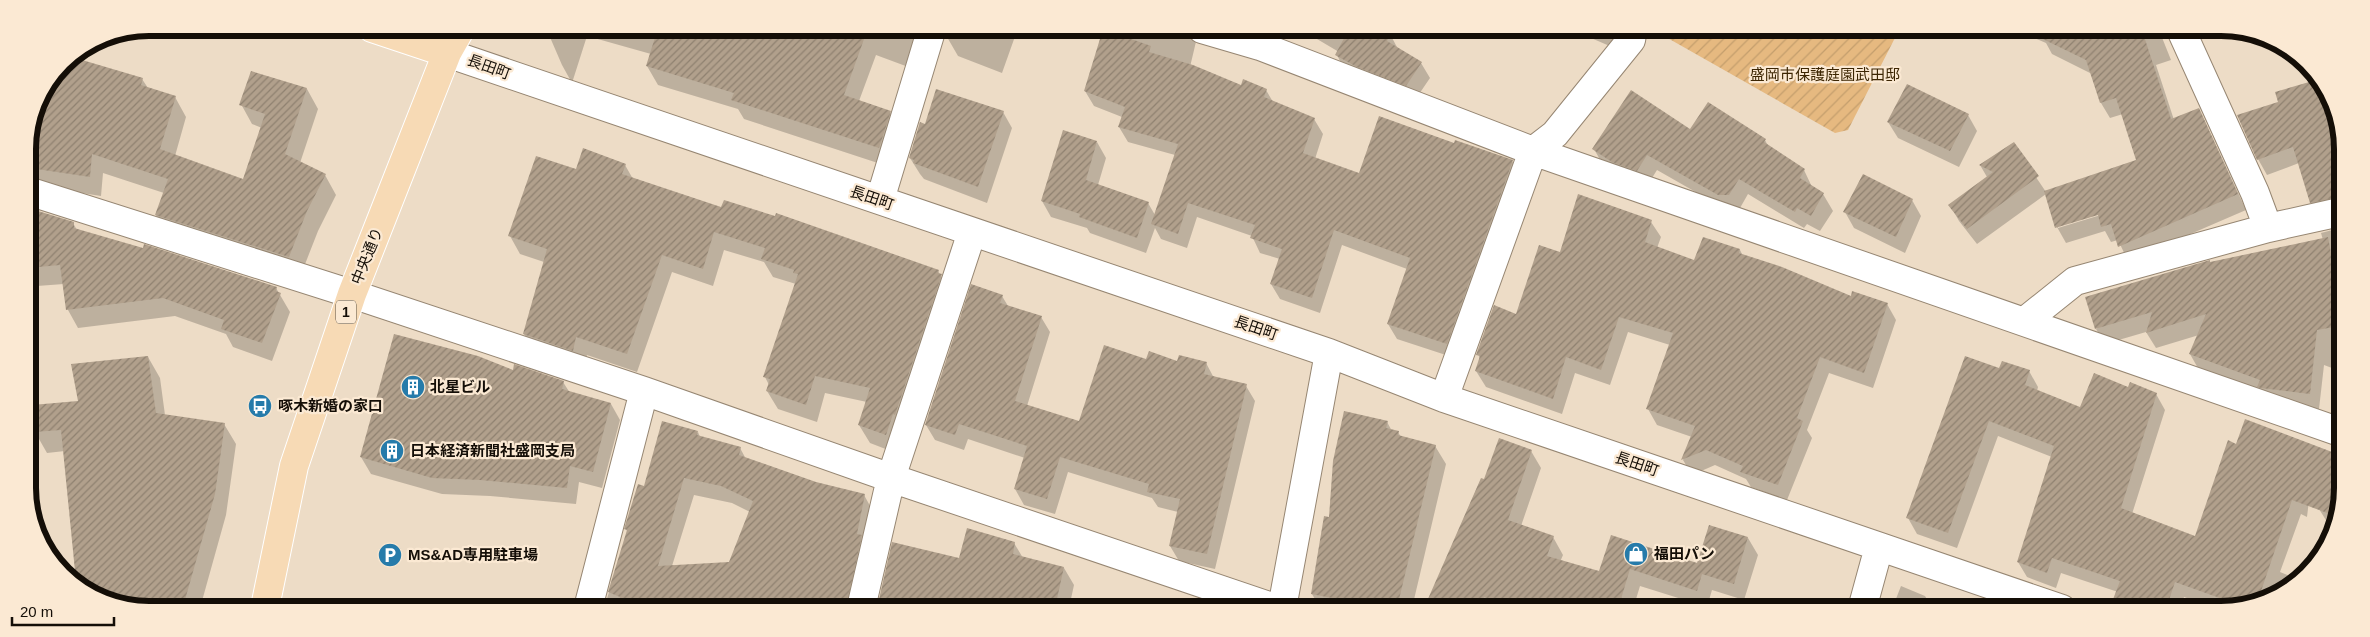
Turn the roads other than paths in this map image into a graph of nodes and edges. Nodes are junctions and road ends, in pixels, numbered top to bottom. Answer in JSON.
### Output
{"nodes":[{"id":1,"x":396,"y":36,"type":"edge"},
{"id":2,"x":457,"y":36,"type":"edge"},
{"id":3,"x":930,"y":36,"type":"edge"},
{"id":4,"x":1631,"y":36,"type":"edge"},
{"id":5,"x":2184,"y":36,"type":"edge"},
{"id":6,"x":1262,"y":37,"type":"edge"},
{"id":7,"x":447,"y":53,"type":"junction"},
{"id":8,"x":1532,"y":151,"type":"junction"},
{"id":9,"x":36,"y":194,"type":"edge"},
{"id":10,"x":880,"y":200,"type":"junction"},
{"id":11,"x":2334,"y":213,"type":"edge"},
{"id":12,"x":2268,"y":228,"type":"junction"},
{"id":13,"x":972,"y":232,"type":"junction"},
{"id":14,"x":352,"y":294,"type":"junction"},
{"id":15,"x":2025,"y":321,"type":"junction"},
{"id":16,"x":1329,"y":353,"type":"junction"},
{"id":17,"x":644,"y":391,"type":"junction"},
{"id":18,"x":1444,"y":398,"type":"junction"},
{"id":19,"x":2334,"y":430,"type":"edge"},
{"id":20,"x":891,"y":478,"type":"junction"},
{"id":21,"x":1879,"y":547,"type":"junction"},
{"id":22,"x":266,"y":601,"type":"edge"},
{"id":23,"x":590,"y":601,"type":"edge"},
{"id":24,"x":863,"y":601,"type":"edge"},
{"id":25,"x":1254,"y":601,"type":"edge"},
{"id":26,"x":1283,"y":601,"type":"edge"},
{"id":27,"x":1864,"y":601,"type":"edge"},
{"id":28,"x":2038,"y":601,"type":"edge"}],
"edges":[{"from":1,"to":7,"type":"main road"},
{"from":2,"to":7,"type":"main road","name":"中央通り","number":"1"},
{"from":3,"to":10,"type":"street"},
{"from":4,"to":8,"type":"street"},
{"from":5,"to":12,"type":"street"},
{"from":6,"to":8,"type":"street"},
{"from":7,"to":10,"type":"street","name":"長田町"},
{"from":7,"to":14,"type":"main road","name":"中央通り","number":"1"},
{"from":8,"to":15,"type":"street"},
{"from":8,"to":18,"type":"street"},
{"from":9,"to":14,"type":"street"},
{"from":10,"to":13,"type":"street","name":"長田町"},
{"from":11,"to":12,"type":"street"},
{"from":12,"to":15,"type":"street"},
{"from":13,"to":16,"type":"street","name":"長田町"},
{"from":13,"to":20,"type":"street"},
{"from":14,"to":17,"type":"street"},
{"from":14,"to":22,"type":"main road","name":"中央通り","number":"1"},
{"from":15,"to":19,"type":"street"},
{"from":16,"to":18,"type":"street","name":"長田町"},
{"from":16,"to":26,"type":"street"},
{"from":17,"to":20,"type":"street"},
{"from":17,"to":23,"type":"street"},
{"from":18,"to":21,"type":"street","name":"長田町"},
{"from":20,"to":24,"type":"street"},
{"from":20,"to":25,"type":"street"},
{"from":21,"to":27,"type":"street"},
{"from":21,"to":28,"type":"street","name":"長田町"}]}
